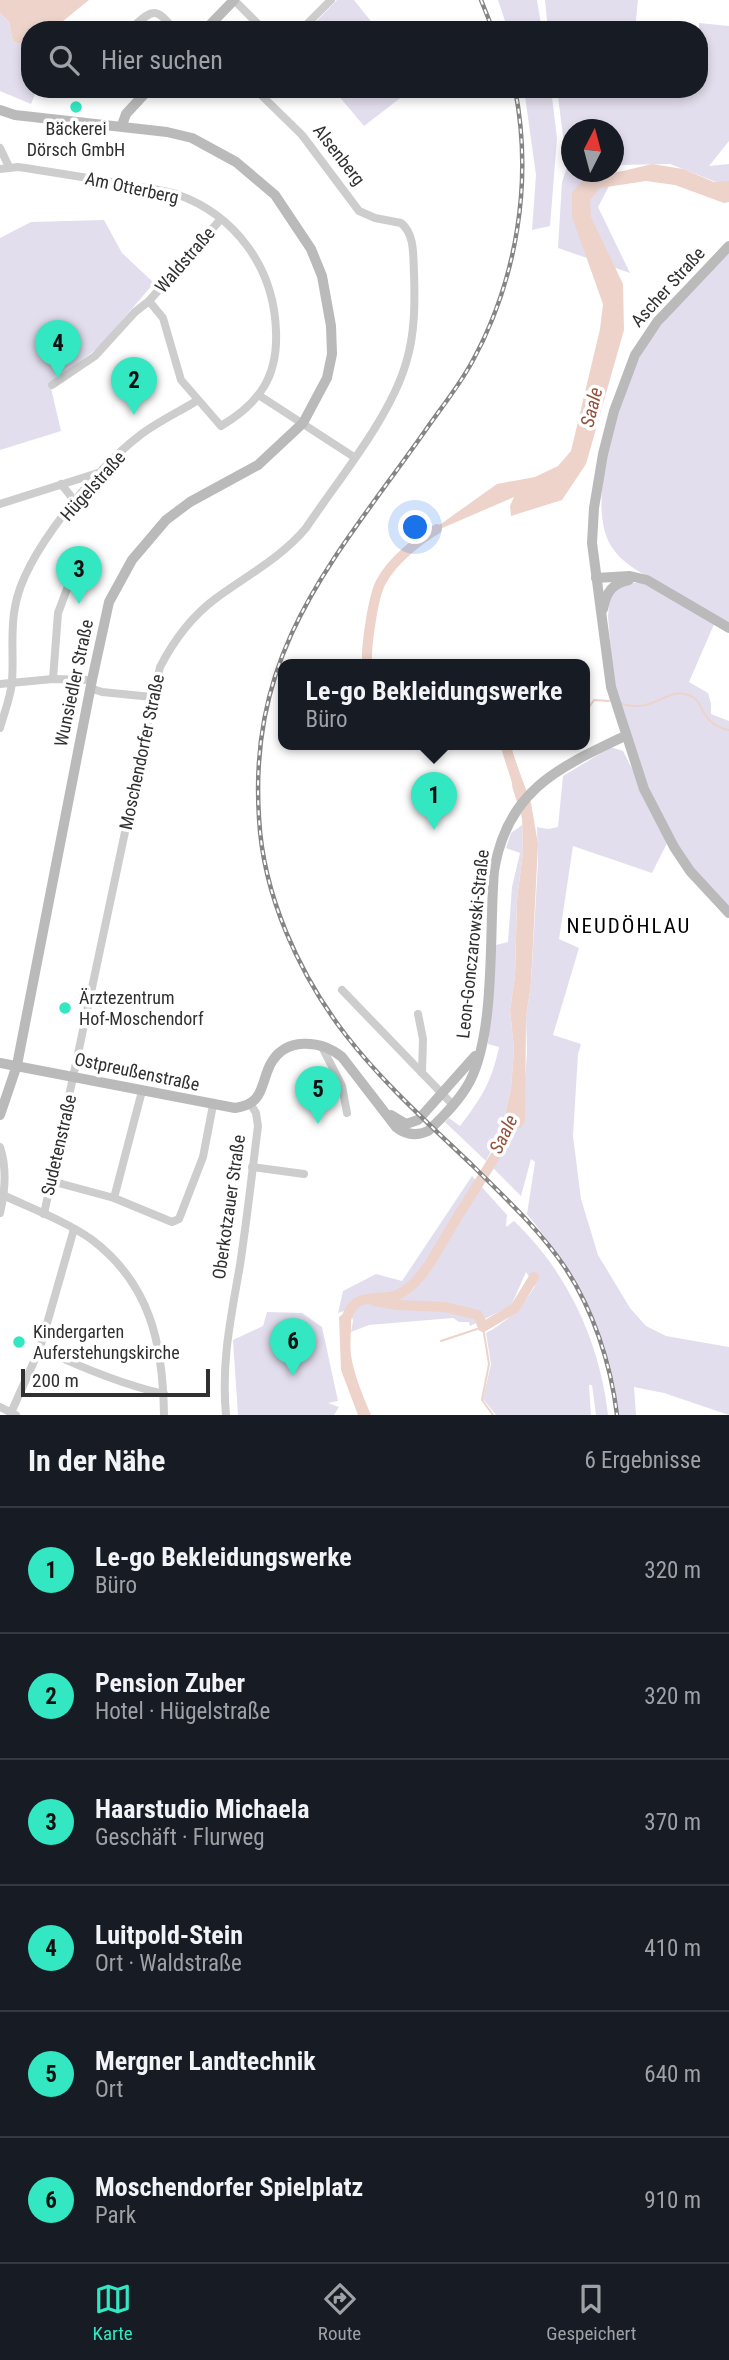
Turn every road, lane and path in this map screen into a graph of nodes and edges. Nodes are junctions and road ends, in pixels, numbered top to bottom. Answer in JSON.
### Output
{"nodes":[{"id":1,"x":234,"y":0,"type":"edge"},
{"id":2,"x":331,"y":0,"type":"edge"},
{"id":3,"x":140,"y":21,"type":"edge"},
{"id":4,"x":167,"y":21,"type":"edge"},
{"id":5,"x":214,"y":21,"type":"edge"},
{"id":6,"x":255,"y":21,"type":"edge"},
{"id":7,"x":310,"y":21,"type":"edge"},
{"id":8,"x":141,"y":98,"type":"edge"},
{"id":9,"x":263,"y":98,"type":"edge"},
{"id":10,"x":0,"y":110,"type":"edge"},
{"id":11,"x":122,"y":125,"type":"junction"},
{"id":12,"x":0,"y":148,"type":"edge"},
{"id":13,"x":4,"y":168,"type":"edge"},
{"id":14,"x":220,"y":220,"type":"junction"},
{"id":15,"x":405,"y":226,"type":"joint"},
{"id":16,"x":729,"y":246,"type":"edge"},
{"id":17,"x":149,"y":301,"type":"junction"},
{"id":18,"x":52,"y":385,"type":"dead end"},
{"id":19,"x":260,"y":396,"type":"junction"},
{"id":20,"x":198,"y":400,"type":"junction"},
{"id":21,"x":303,"y":423,"type":"junction"},
{"id":22,"x":221,"y":426,"type":"joint"},
{"id":23,"x":354,"y":457,"type":"junction"},
{"id":24,"x":101,"y":472,"type":"junction"},
{"id":25,"x":61,"y":484,"type":"junction"},
{"id":26,"x":0,"y":504,"type":"edge"},
{"id":27,"x":73,"y":504,"type":"junction"},
{"id":28,"x":596,"y":578,"type":"junction"},
{"id":29,"x":648,"y":580,"type":"junction"},
{"id":30,"x":70,"y":581,"type":"dead end"},
{"id":31,"x":601,"y":619,"type":"junction"},
{"id":32,"x":729,"y":628,"type":"edge"},
{"id":33,"x":53,"y":680,"type":"junction"},
{"id":34,"x":12,"y":683,"type":"junction"},
{"id":35,"x":0,"y":684,"type":"edge"},
{"id":36,"x":91,"y":684,"type":"junction"},
{"id":37,"x":152,"y":697,"type":"junction"},
{"id":38,"x":0,"y":728,"type":"edge"},
{"id":39,"x":625,"y":736,"type":"junction"},
{"id":40,"x":729,"y":913,"type":"edge"},
{"id":41,"x":342,"y":990,"type":"dead end"},
{"id":42,"x":418,"y":1014,"type":"dead end"},
{"id":43,"x":321,"y":1045,"type":"junction"},
{"id":44,"x":479,"y":1051,"type":"junction"},
{"id":45,"x":0,"y":1063,"type":"edge"},
{"id":46,"x":17,"y":1065,"type":"junction"},
{"id":47,"x":422,"y":1073,"type":"junction"},
{"id":48,"x":74,"y":1077,"type":"junction"},
{"id":49,"x":142,"y":1091,"type":"junction"},
{"id":50,"x":443,"y":1094,"type":"junction"},
{"id":51,"x":376,"y":1101,"type":"junction"},
{"id":52,"x":250,"y":1103,"type":"junction"},
{"id":53,"x":213,"y":1105,"type":"junction"},
{"id":54,"x":453,"y":1105,"type":"junction"},
{"id":55,"x":347,"y":1113,"type":"dead end"},
{"id":56,"x":0,"y":1115,"type":"edge"},
{"id":57,"x":0,"y":1147,"type":"edge"},
{"id":58,"x":253,"y":1167,"type":"junction"},
{"id":59,"x":304,"y":1174,"type":"dead end"},
{"id":60,"x":51,"y":1181,"type":"junction"},
{"id":61,"x":5,"y":1196,"type":"junction"},
{"id":62,"x":114,"y":1198,"type":"junction"},
{"id":63,"x":0,"y":1213,"type":"edge"},
{"id":64,"x":44,"y":1214,"type":"junction"},
{"id":65,"x":74,"y":1229,"type":"junction"},
{"id":66,"x":40,"y":1348,"type":"junction"},
{"id":67,"x":164,"y":1394,"type":"junction"},
{"id":68,"x":0,"y":1407,"type":"edge"},
{"id":69,"x":13,"y":1414,"type":"edge"},
{"id":70,"x":164,"y":1415,"type":"edge"},
{"id":71,"x":226,"y":1415,"type":"edge"}],
"edges":[{"from":1,"to":5,"type":"street"},
{"from":1,"to":6,"type":"street"},
{"from":2,"to":7,"type":"street"},
{"from":3,"to":4,"type":"street"},
{"from":8,"to":11,"type":"street"},
{"from":9,"to":15,"type":"street","name":"Alsenberg"},
{"from":10,"to":11,"type":"street","name":"Wunsiedler Straße"},
{"from":11,"to":21,"type":"street","name":"Wunsiedler Straße"},
{"from":12,"to":13,"type":"street","name":"Am Otterberg"},
{"from":13,"to":14,"type":"street","name":"Am Otterberg"},
{"from":14,"to":17,"type":"street","name":"Waldstraße"},
{"from":14,"to":19,"type":"street","name":"Am Otterberg"},
{"from":15,"to":23,"type":"street","name":"Moschendorfer Straße"},
{"from":16,"to":28,"type":"street","name":"Ascher Straße"},
{"from":17,"to":18,"type":"street","name":"Waldstraße"},
{"from":17,"to":20,"type":"street","name":"Waldstraße"},
{"from":19,"to":21,"type":"street"},
{"from":19,"to":22,"type":"street","name":"Am Otterberg"},
{"from":20,"to":22,"type":"street","name":"Waldstraße"},
{"from":20,"to":24,"type":"street","name":"Hügelstraße"},
{"from":21,"to":23,"type":"street"},
{"from":21,"to":36,"type":"street","name":"Wunsiedler Straße"},
{"from":23,"to":37,"type":"street","name":"Moschendorfer Straße"},
{"from":24,"to":25,"type":"street"},
{"from":24,"to":27,"type":"street","name":"Hügelstraße"},
{"from":25,"to":26,"type":"street"},
{"from":25,"to":27,"type":"street"},
{"from":27,"to":34,"type":"street","name":"Hügelstraße"},
{"from":28,"to":29,"type":"street"},
{"from":28,"to":31,"type":"street","name":"Ascher Straße"},
{"from":29,"to":31,"type":"street"},
{"from":29,"to":32,"type":"street"},
{"from":30,"to":33,"type":"street"},
{"from":31,"to":39,"type":"street","name":"Ascher Straße"},
{"from":33,"to":34,"type":"street"},
{"from":33,"to":36,"type":"street"},
{"from":34,"to":35,"type":"street"},
{"from":34,"to":38,"type":"street","name":"Hügelstraße"},
{"from":36,"to":37,"type":"street"},
{"from":36,"to":46,"type":"street","name":"Wunsiedler Straße"},
{"from":37,"to":48,"type":"street","name":"Moschendorfer Straße"},
{"from":39,"to":40,"type":"street","name":"Ascher Straße"},
{"from":39,"to":44,"type":"street","name":"Leon-Gonczarowski-Straße"},
{"from":41,"to":47,"type":"street"},
{"from":42,"to":47,"type":"street"},
{"from":43,"to":51,"type":"street"},
{"from":43,"to":52,"type":"street"},
{"from":43,"to":55,"type":"street"},
{"from":44,"to":50,"type":"street","name":"Leon-Gonczarowski-Straße"},
{"from":44,"to":54,"type":"street","name":"Leon-Gonczarowski-Straße"},
{"from":45,"to":46,"type":"street","name":"Ostpreußenstraße"},
{"from":46,"to":48,"type":"street","name":"Ostpreußenstraße"},
{"from":46,"to":56,"type":"street","name":"Wunsiedler Straße"},
{"from":47,"to":50,"type":"street"},
{"from":48,"to":49,"type":"street","name":"Ostpreußenstraße"},
{"from":48,"to":60,"type":"street","name":"Sudetenstraße"},
{"from":49,"to":53,"type":"street","name":"Ostpreußenstraße"},
{"from":49,"to":62,"type":"street"},
{"from":50,"to":51,"type":"street"},
{"from":50,"to":54,"type":"street"},
{"from":51,"to":54,"type":"street"},
{"from":52,"to":53,"type":"street","name":"Ostpreußenstraße"},
{"from":52,"to":58,"type":"street","name":"Oberkotzauer Straße"},
{"from":53,"to":62,"type":"street"},
{"from":57,"to":61,"type":"street"},
{"from":58,"to":59,"type":"street"},
{"from":58,"to":71,"type":"street","name":"Oberkotzauer Straße"},
{"from":60,"to":62,"type":"street"},
{"from":60,"to":64,"type":"street","name":"Sudetenstraße"},
{"from":61,"to":63,"type":"street"},
{"from":61,"to":64,"type":"street"},
{"from":64,"to":65,"type":"street"},
{"from":65,"to":66,"type":"street"},
{"from":65,"to":67,"type":"street"},
{"from":66,"to":67,"type":"street"},
{"from":66,"to":69,"type":"street"},
{"from":67,"to":70,"type":"street"},
{"from":68,"to":69,"type":"street"}]}
